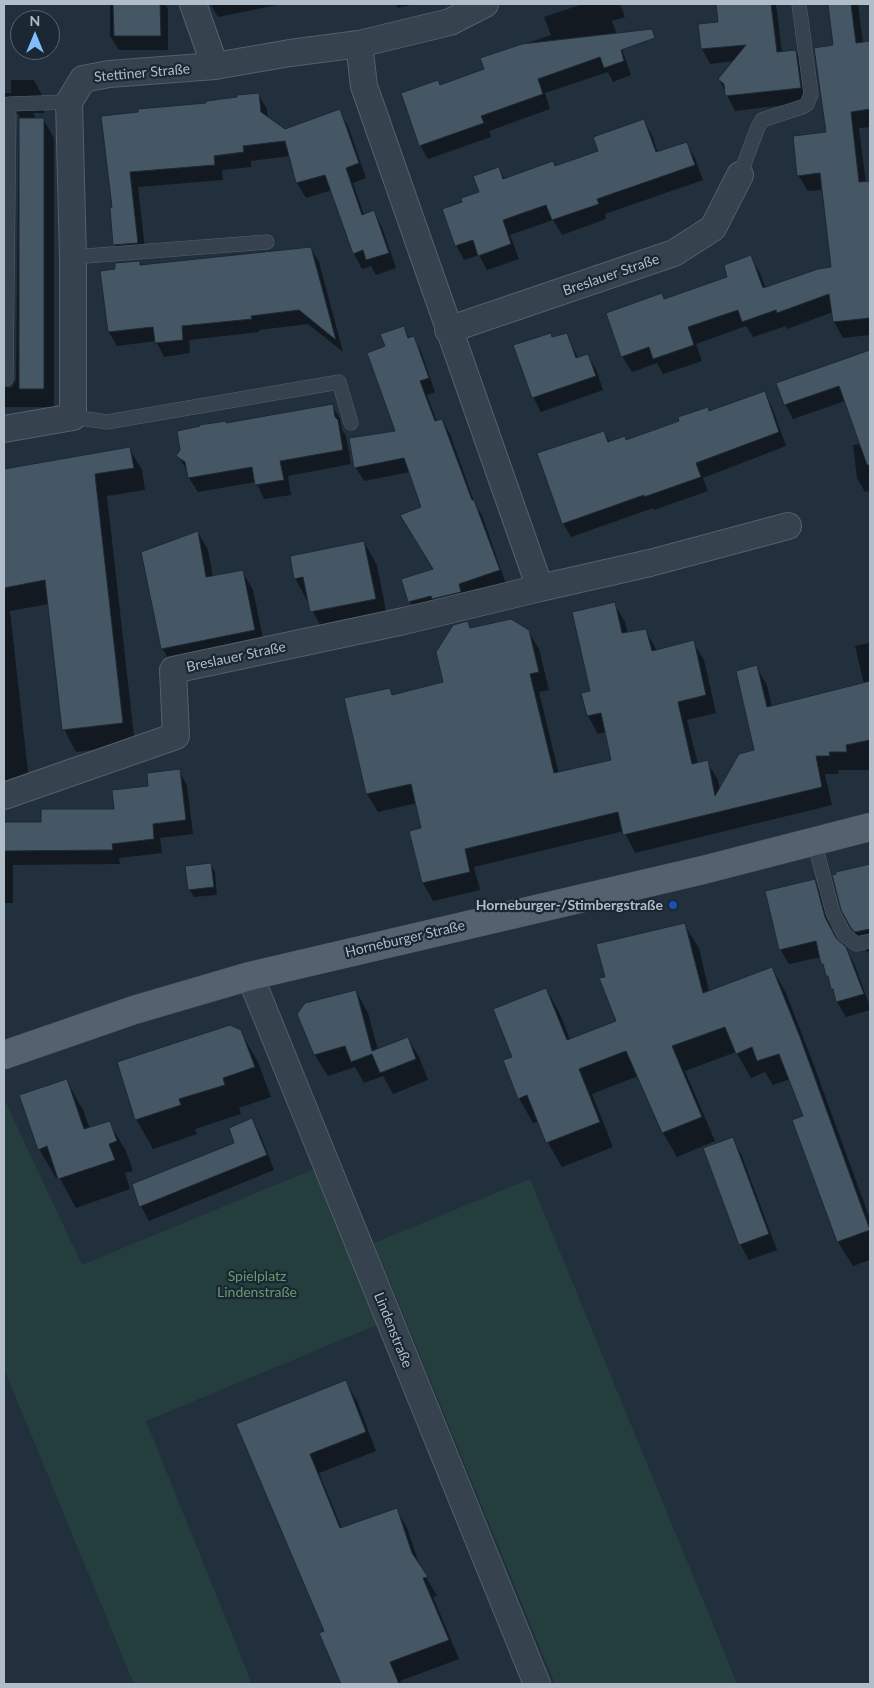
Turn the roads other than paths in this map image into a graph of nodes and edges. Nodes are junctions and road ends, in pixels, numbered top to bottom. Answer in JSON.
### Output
{"nodes":[{"id":1,"x":193,"y":4,"type":"edge"},
{"id":2,"x":486,"y":4,"type":"edge"},
{"id":3,"x":799,"y":4,"type":"edge"},
{"id":4,"x":359,"y":44,"type":"junction"},
{"id":5,"x":215,"y":66,"type":"junction"},
{"id":6,"x":68,"y":102,"type":"junction"},
{"id":7,"x":740,"y":175,"type":"joint"},
{"id":8,"x":267,"y":242,"type":"dead end"},
{"id":9,"x":73,"y":257,"type":"junction"},
{"id":10,"x":448,"y":330,"type":"junction"},
{"id":11,"x":6,"y":379,"type":"dead end"},
{"id":12,"x":73,"y":417,"type":"junction"},
{"id":13,"x":351,"y":423,"type":"dead end"},
{"id":14,"x":4,"y":429,"type":"edge"},
{"id":15,"x":788,"y":526,"type":"dead end"},
{"id":16,"x":540,"y":588,"type":"junction"},
{"id":17,"x":4,"y":796,"type":"edge"},
{"id":18,"x":870,"y":827,"type":"edge"},
{"id":19,"x":814,"y":841,"type":"junction"},
{"id":20,"x":870,"y":941,"type":"edge"},
{"id":21,"x":250,"y":976,"type":"junction"},
{"id":22,"x":4,"y":1054,"type":"edge"},
{"id":23,"x":537,"y":1684,"type":"edge"}],
"edges":[{"from":1,"to":5,"type":"street"},
{"from":2,"to":4,"type":"street","name":"Stettiner Straße"},
{"from":3,"to":7,"type":"lane"},
{"from":4,"to":5,"type":"street","name":"Stettiner Straße"},
{"from":4,"to":10,"type":"street"},
{"from":5,"to":6,"type":"street","name":"Stettiner Straße"},
{"from":6,"to":9,"type":"street"},
{"from":6,"to":11,"type":"lane"},
{"from":7,"to":10,"type":"street","name":"Breslauer Straße"},
{"from":8,"to":9,"type":"lane"},
{"from":9,"to":12,"type":"street"},
{"from":10,"to":16,"type":"street"},
{"from":12,"to":13,"type":"lane"},
{"from":12,"to":14,"type":"street"},
{"from":15,"to":16,"type":"street","name":"Breslauer Straße"},
{"from":16,"to":17,"type":"street","name":"Breslauer Straße"},
{"from":18,"to":19,"type":"main road","name":"Horneburger Straße"},
{"from":19,"to":20,"type":"lane"},
{"from":19,"to":21,"type":"main road","name":"Horneburger Straße"},
{"from":21,"to":22,"type":"main road","name":"Horneburger Straße"},
{"from":21,"to":23,"type":"street","name":"Lindenstraße"}]}
